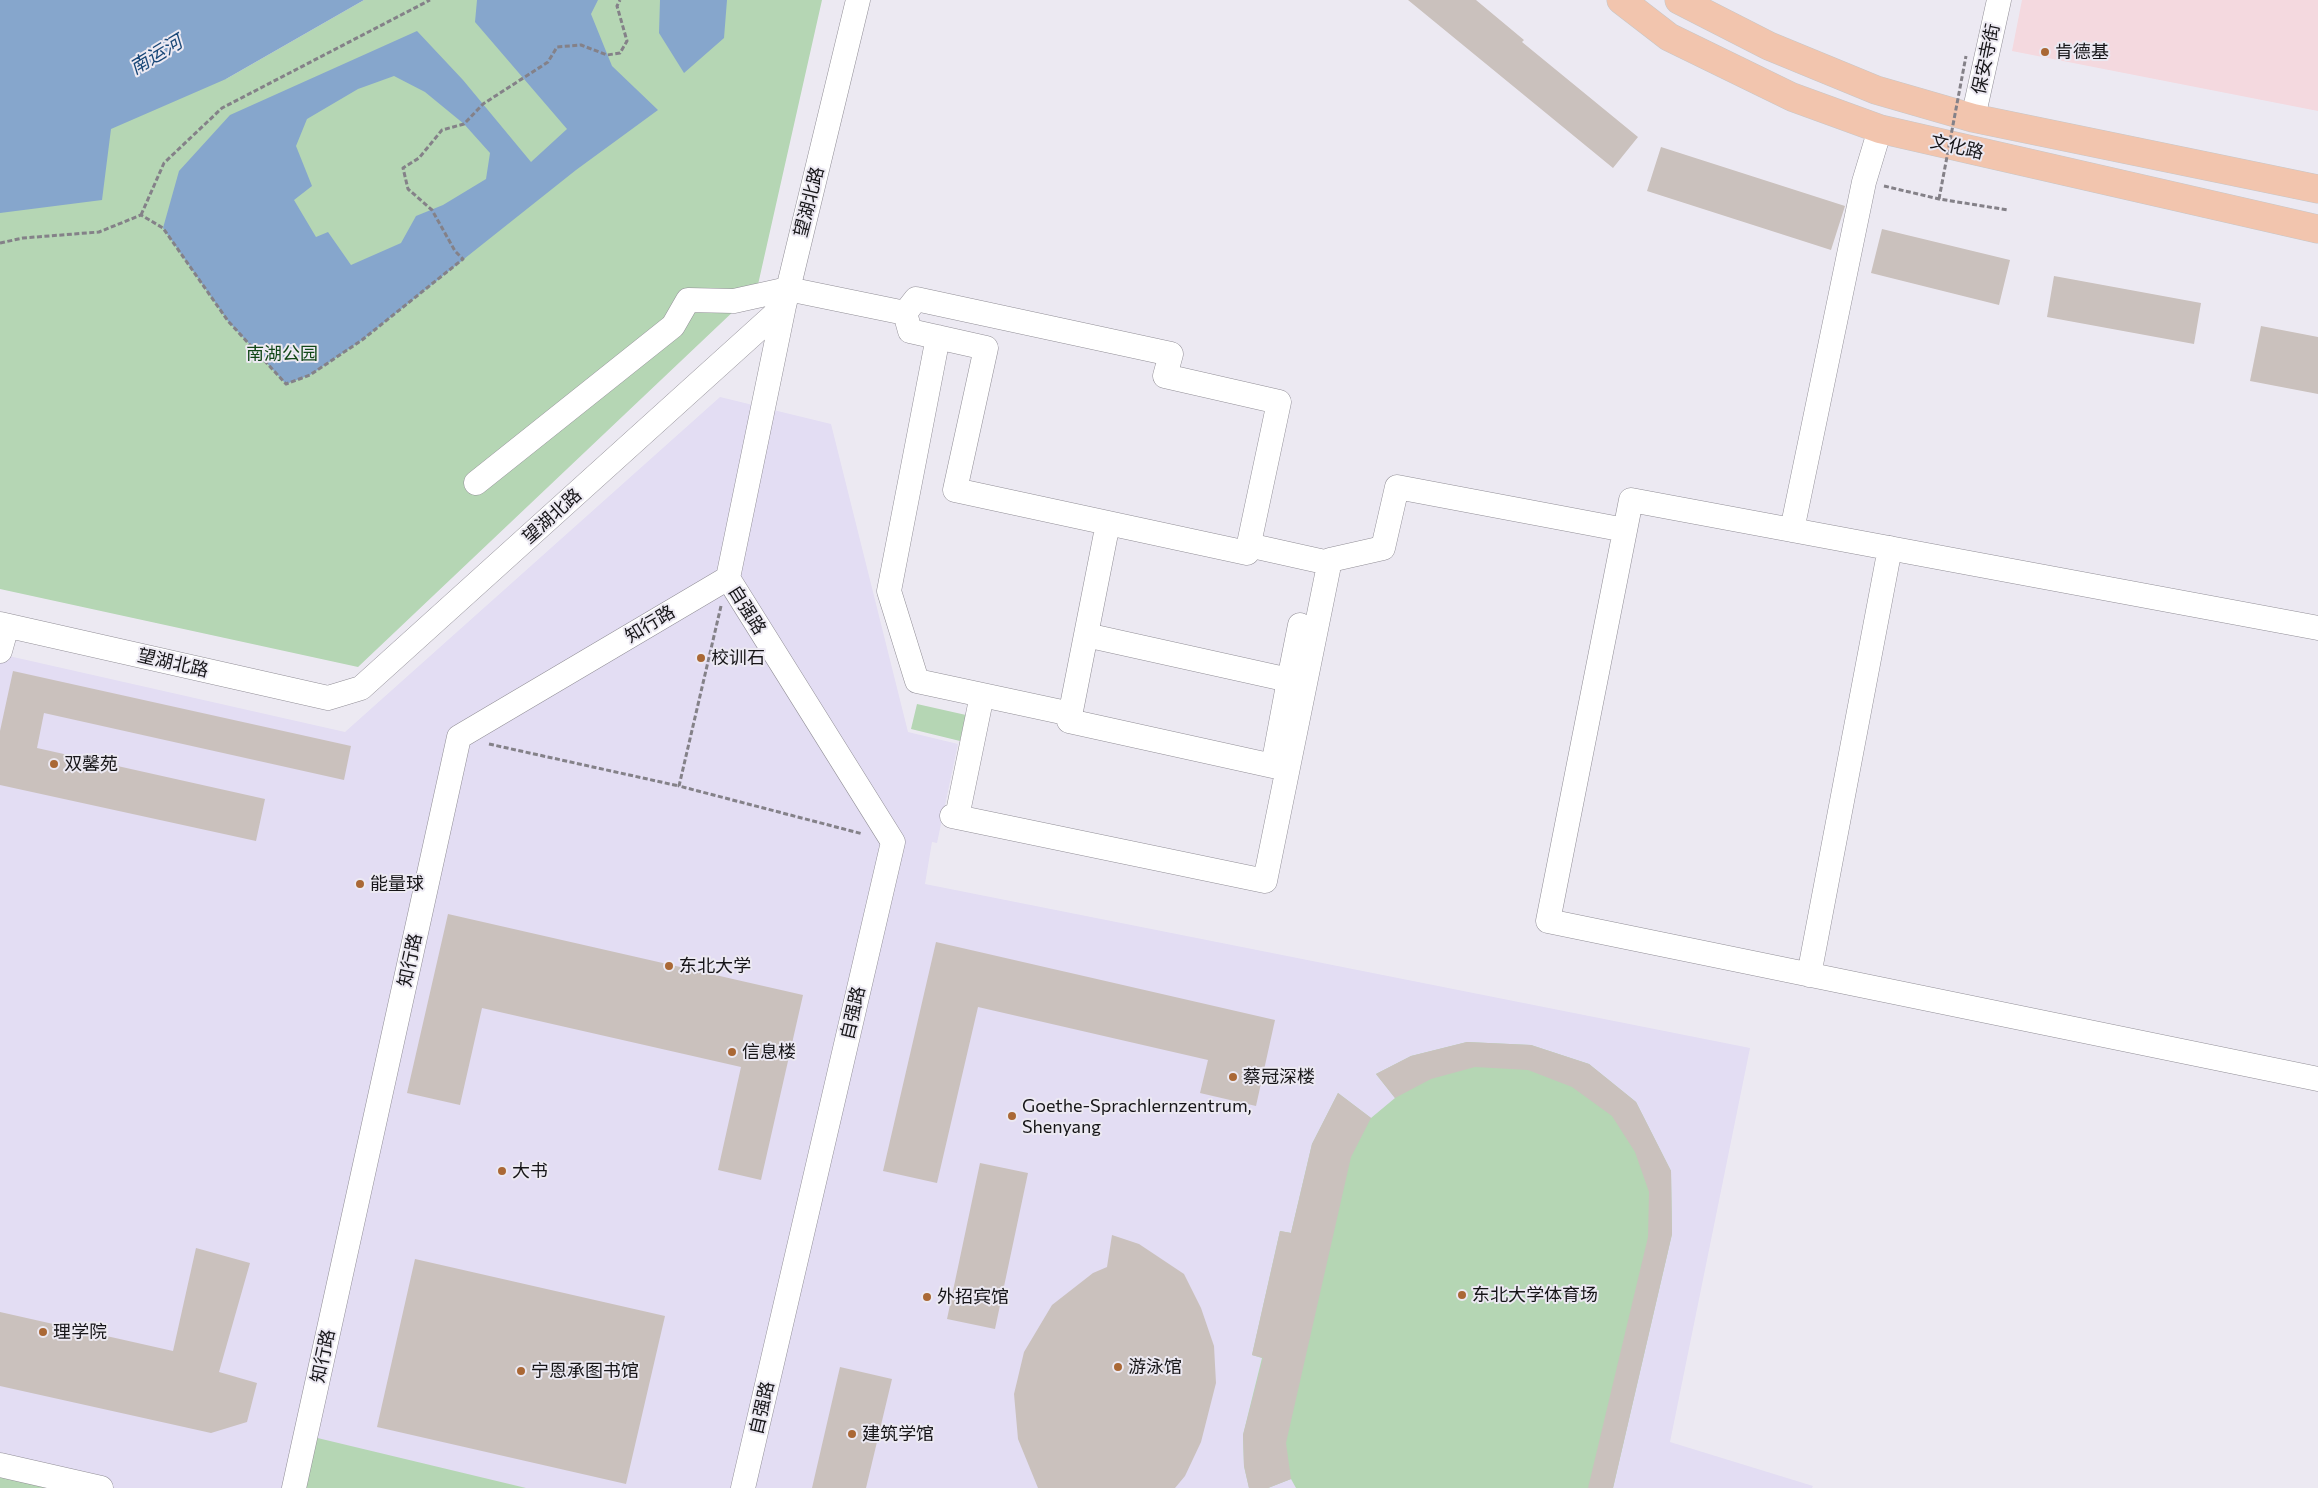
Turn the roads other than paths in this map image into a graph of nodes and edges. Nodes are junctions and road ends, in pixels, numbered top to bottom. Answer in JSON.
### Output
{"nodes":[{"id":1,"x":858,"y":0,"type":"edge"},
{"id":2,"x":1621,"y":0,"type":"edge"},
{"id":3,"x":1679,"y":0,"type":"edge"},
{"id":4,"x":1999,"y":0,"type":"edge"},
{"id":5,"x":1973,"y":118,"type":"junction"},
{"id":6,"x":1880,"y":129,"type":"junction"},
{"id":7,"x":2318,"y":189,"type":"edge"},
{"id":8,"x":2318,"y":229,"type":"edge"},
{"id":9,"x":786,"y":298,"type":"junction"},
{"id":10,"x":905,"y":313,"type":"junction"},
{"id":11,"x":994,"y":316,"type":"junction"},
{"id":12,"x":938,"y":337,"type":"junction"},
{"id":13,"x":986,"y":348,"type":"junction"},
{"id":14,"x":476,"y":483,"type":"dead end"},
{"id":15,"x":1108,"y":523,"type":"junction"},
{"id":16,"x":1625,"y":530,"type":"junction"},
{"id":17,"x":1792,"y":530,"type":"junction"},
{"id":18,"x":1248,"y":545,"type":"junction"},
{"id":19,"x":1890,"y":548,"type":"junction"},
{"id":20,"x":1322,"y":562,"type":"junction"},
{"id":21,"x":728,"y":578,"type":"junction"},
{"id":22,"x":3,"y":625,"type":"edge"},
{"id":23,"x":2318,"y":628,"type":"edge"},
{"id":24,"x":1086,"y":635,"type":"junction"},
{"id":25,"x":0,"y":652,"type":"edge"},
{"id":26,"x":1289,"y":680,"type":"junction"},
{"id":27,"x":982,"y":695,"type":"junction"},
{"id":28,"x":1071,"y":714,"type":"junction"},
{"id":29,"x":1810,"y":975,"type":"junction"},
{"id":30,"x":2318,"y":1079,"type":"edge"},
{"id":31,"x":0,"y":1465,"type":"edge"},
{"id":32,"x":101,"y":1488,"type":"edge"},
{"id":33,"x":294,"y":1488,"type":"edge"},
{"id":34,"x":743,"y":1488,"type":"edge"}],
"edges":[{"from":1,"to":9,"type":"street","name":"望湖北路"},
{"from":2,"to":6,"type":"main road","name":"文化路"},
{"from":3,"to":5,"type":"main road","name":"文化路"},
{"from":4,"to":5,"type":"street","name":"保安寺街"},
{"from":5,"to":7,"type":"main road","name":"文化路"},
{"from":6,"to":8,"type":"main road","name":"文化路"},
{"from":6,"to":17,"type":"street"},
{"from":9,"to":10,"type":"street"},
{"from":9,"to":14,"type":"street"},
{"from":9,"to":21,"type":"street"},
{"from":9,"to":22,"type":"street","name":"望湖北路"},
{"from":10,"to":11,"type":"street"},
{"from":10,"to":12,"type":"street"},
{"from":11,"to":13,"type":"street"},
{"from":11,"to":18,"type":"street"},
{"from":12,"to":13,"type":"street"},
{"from":12,"to":27,"type":"street"},
{"from":13,"to":15,"type":"street"},
{"from":15,"to":18,"type":"street"},
{"from":15,"to":24,"type":"street"},
{"from":16,"to":17,"type":"street"},
{"from":16,"to":20,"type":"street"},
{"from":16,"to":29,"type":"street"},
{"from":17,"to":19,"type":"street"},
{"from":18,"to":20,"type":"street"},
{"from":19,"to":23,"type":"street"},
{"from":19,"to":29,"type":"street"},
{"from":20,"to":26,"type":"street"},
{"from":20,"to":27,"type":"street"},
{"from":21,"to":33,"type":"street","name":"知行路"},
{"from":21,"to":34,"type":"street","name":"自强路"},
{"from":22,"to":25,"type":"street"},
{"from":24,"to":26,"type":"street"},
{"from":24,"to":28,"type":"street"},
{"from":26,"to":28,"type":"street"},
{"from":27,"to":28,"type":"street"},
{"from":29,"to":30,"type":"street"},
{"from":31,"to":32,"type":"street"}]}
